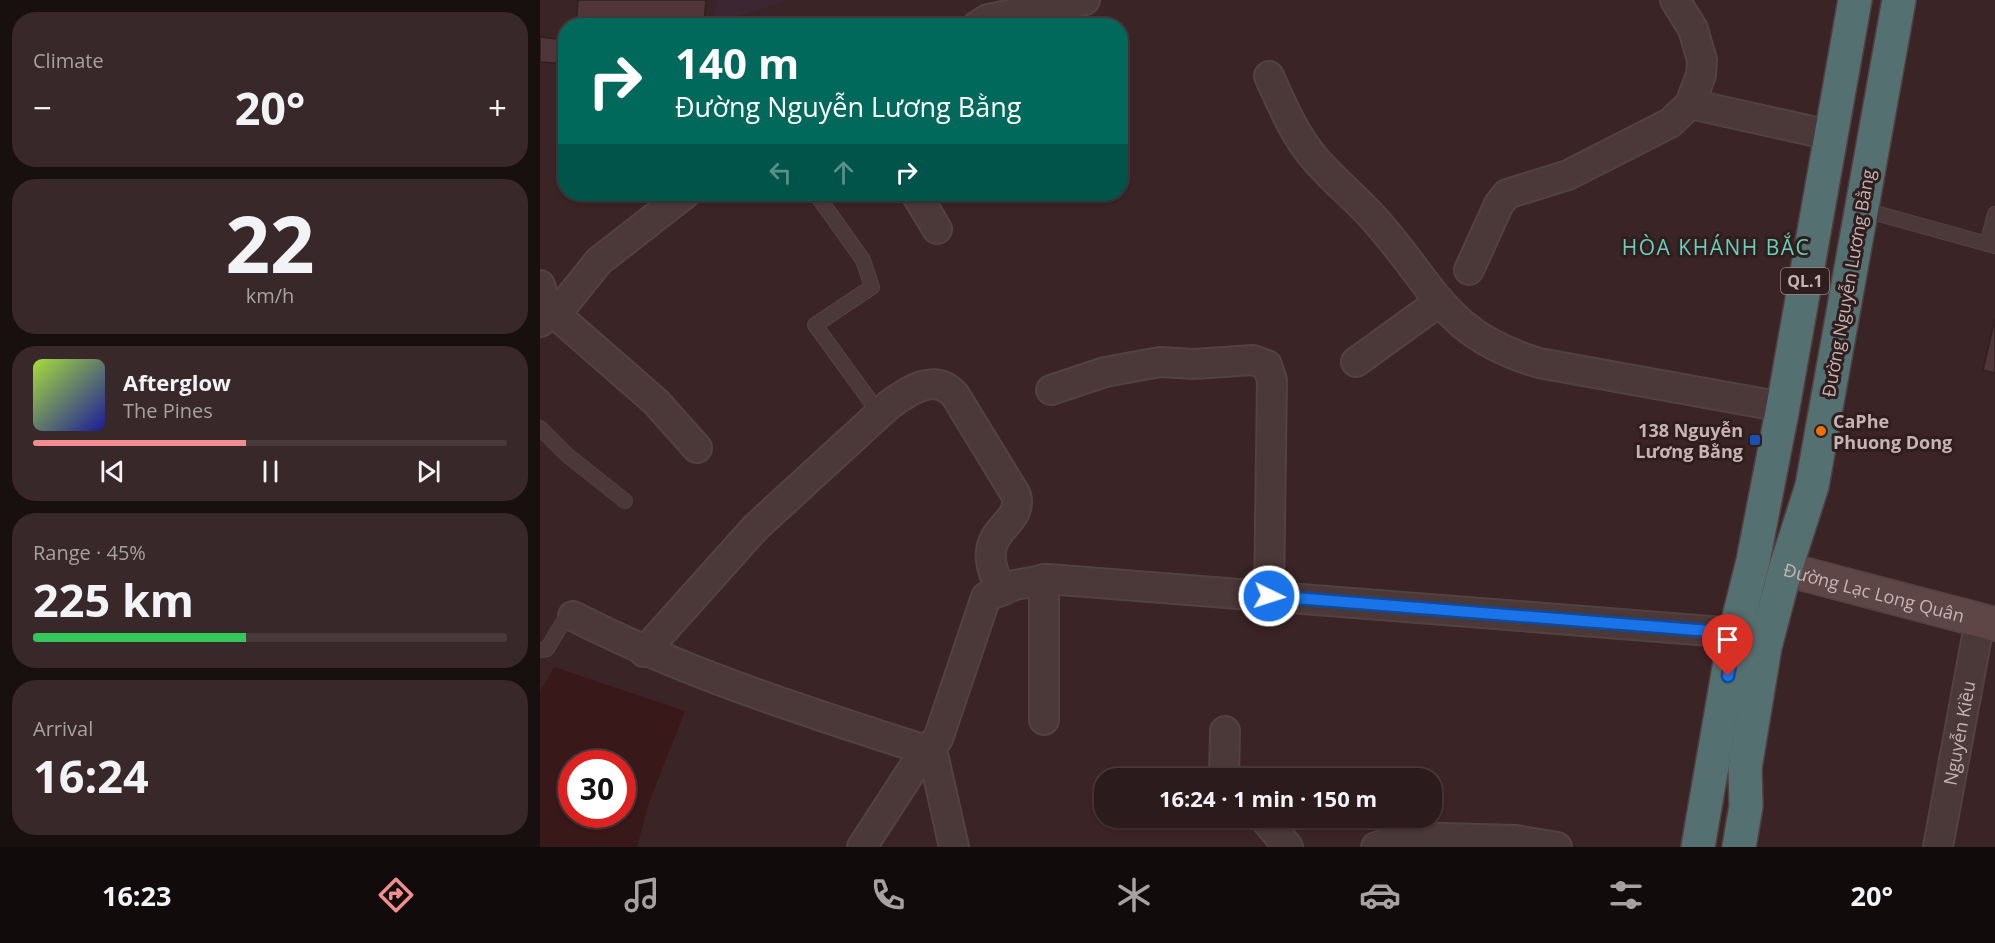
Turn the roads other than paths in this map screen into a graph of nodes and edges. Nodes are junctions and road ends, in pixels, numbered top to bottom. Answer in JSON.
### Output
{"nodes":[{"id":1,"x":1085,"y":0,"type":"edge"},
{"id":2,"x":1675,"y":0,"type":"edge"},
{"id":3,"x":1855,"y":0,"type":"edge"},
{"id":4,"x":1899,"y":0,"type":"edge"},
{"id":5,"x":998,"y":18,"type":"edge"},
{"id":6,"x":1269,"y":76,"type":"dead end"},
{"id":7,"x":1690,"y":104,"type":"junction"},
{"id":8,"x":1830,"y":135,"type":"junction"},
{"id":9,"x":676,"y":201,"type":"edge"},
{"id":10,"x":821,"y":201,"type":"edge"},
{"id":11,"x":920,"y":201,"type":"edge"},
{"id":12,"x":1861,"y":209,"type":"junction"},
{"id":13,"x":1995,"y":214,"type":"edge"},
{"id":14,"x":937,"y":229,"type":"dead end"},
{"id":15,"x":1991,"y":245,"type":"edge"},
{"id":16,"x":1469,"y":270,"type":"dead end"},
{"id":17,"x":540,"y":285,"type":"edge"},
{"id":18,"x":1439,"y":302,"type":"junction"},
{"id":19,"x":546,"y":317,"type":"edge"},
{"id":20,"x":1356,"y":362,"type":"dead end"},
{"id":21,"x":1051,"y":390,"type":"dead end"},
{"id":22,"x":1784,"y":407,"type":"junction"},
{"id":23,"x":879,"y":413,"type":"junction"},
{"id":24,"x":540,"y":428,"type":"edge"},
{"id":25,"x":697,"y":448,"type":"dead end"},
{"id":26,"x":625,"y":501,"type":"dead end"},
{"id":27,"x":1753,"y":561,"type":"junction"},
{"id":28,"x":1786,"y":567,"type":"junction"},
{"id":29,"x":1044,"y":579,"type":"junction"},
{"id":30,"x":1002,"y":591,"type":"junction"},
{"id":31,"x":1269,"y":596,"type":"junction"},
{"id":32,"x":573,"y":616,"type":"joint"},
{"id":33,"x":1988,"y":622,"type":"edge"},
{"id":34,"x":1735,"y":633,"type":"junction"},
{"id":35,"x":540,"y":650,"type":"edge"},
{"id":36,"x":644,"y":652,"type":"junction"},
{"id":37,"x":1044,"y":720,"type":"dead end"},
{"id":38,"x":1225,"y":731,"type":"dead end"},
{"id":39,"x":928,"y":748,"type":"junction"},
{"id":40,"x":1224,"y":768,"type":"edge"},
{"id":41,"x":1272,"y":828,"type":"edge"},
{"id":42,"x":862,"y":847,"type":"edge"},
{"id":43,"x":954,"y":847,"type":"edge"},
{"id":44,"x":1288,"y":847,"type":"edge"},
{"id":45,"x":1376,"y":847,"type":"edge"},
{"id":46,"x":1557,"y":847,"type":"edge"},
{"id":47,"x":1698,"y":847,"type":"edge"},
{"id":48,"x":1739,"y":847,"type":"edge"},
{"id":49,"x":1938,"y":847,"type":"edge"}],
"edges":[{"from":1,"to":5,"type":"street"},
{"from":2,"to":7,"type":"street"},
{"from":3,"to":8,"type":"highway","number":"QL.1"},
{"from":4,"to":12,"type":"highway","name":"Đường Nguyễn Lương Bằng","number":"QL.1"},
{"from":6,"to":18,"type":"street"},
{"from":7,"to":8,"type":"street"},
{"from":7,"to":16,"type":"street"},
{"from":8,"to":22,"type":"highway","number":"QL.1"},
{"from":9,"to":19,"type":"street"},
{"from":10,"to":23,"type":"lane"},
{"from":11,"to":14,"type":"street"},
{"from":12,"to":15,"type":"lane"},
{"from":12,"to":28,"type":"highway","name":"Đường Nguyễn Lương Bằng","number":"QL.1"},
{"from":13,"to":15,"type":"lane"},
{"from":17,"to":19,"type":"street"},
{"from":18,"to":20,"type":"street"},
{"from":18,"to":22,"type":"street"},
{"from":19,"to":25,"type":"street"},
{"from":21,"to":31,"type":"street"},
{"from":22,"to":27,"type":"highway","number":"QL.1"},
{"from":23,"to":30,"type":"street"},
{"from":23,"to":36,"type":"street"},
{"from":24,"to":26,"type":"lane"},
{"from":27,"to":28,"type":"street","name":"Đường Lạc Long Quân"},
{"from":27,"to":34,"type":"highway","number":"QL.1"},
{"from":28,"to":33,"type":"street","name":"Đường Lạc Long Quân"},
{"from":28,"to":48,"type":"highway","name":"Đường Nguyễn Lương Bằng","number":"QL.1"},
{"from":29,"to":30,"type":"street"},
{"from":29,"to":31,"type":"street"},
{"from":29,"to":37,"type":"street"},
{"from":30,"to":39,"type":"street"},
{"from":31,"to":34,"type":"street"},
{"from":32,"to":35,"type":"lane"},
{"from":32,"to":36,"type":"street"},
{"from":33,"to":49,"type":"street","name":"Nguyễn Kiều"},
{"from":34,"to":47,"type":"highway","number":"QL.1"},
{"from":36,"to":39,"type":"street"},
{"from":38,"to":40,"type":"street"},
{"from":39,"to":42,"type":"street"},
{"from":39,"to":43,"type":"street"},
{"from":41,"to":44,"type":"street"},
{"from":45,"to":46,"type":"street"}]}
